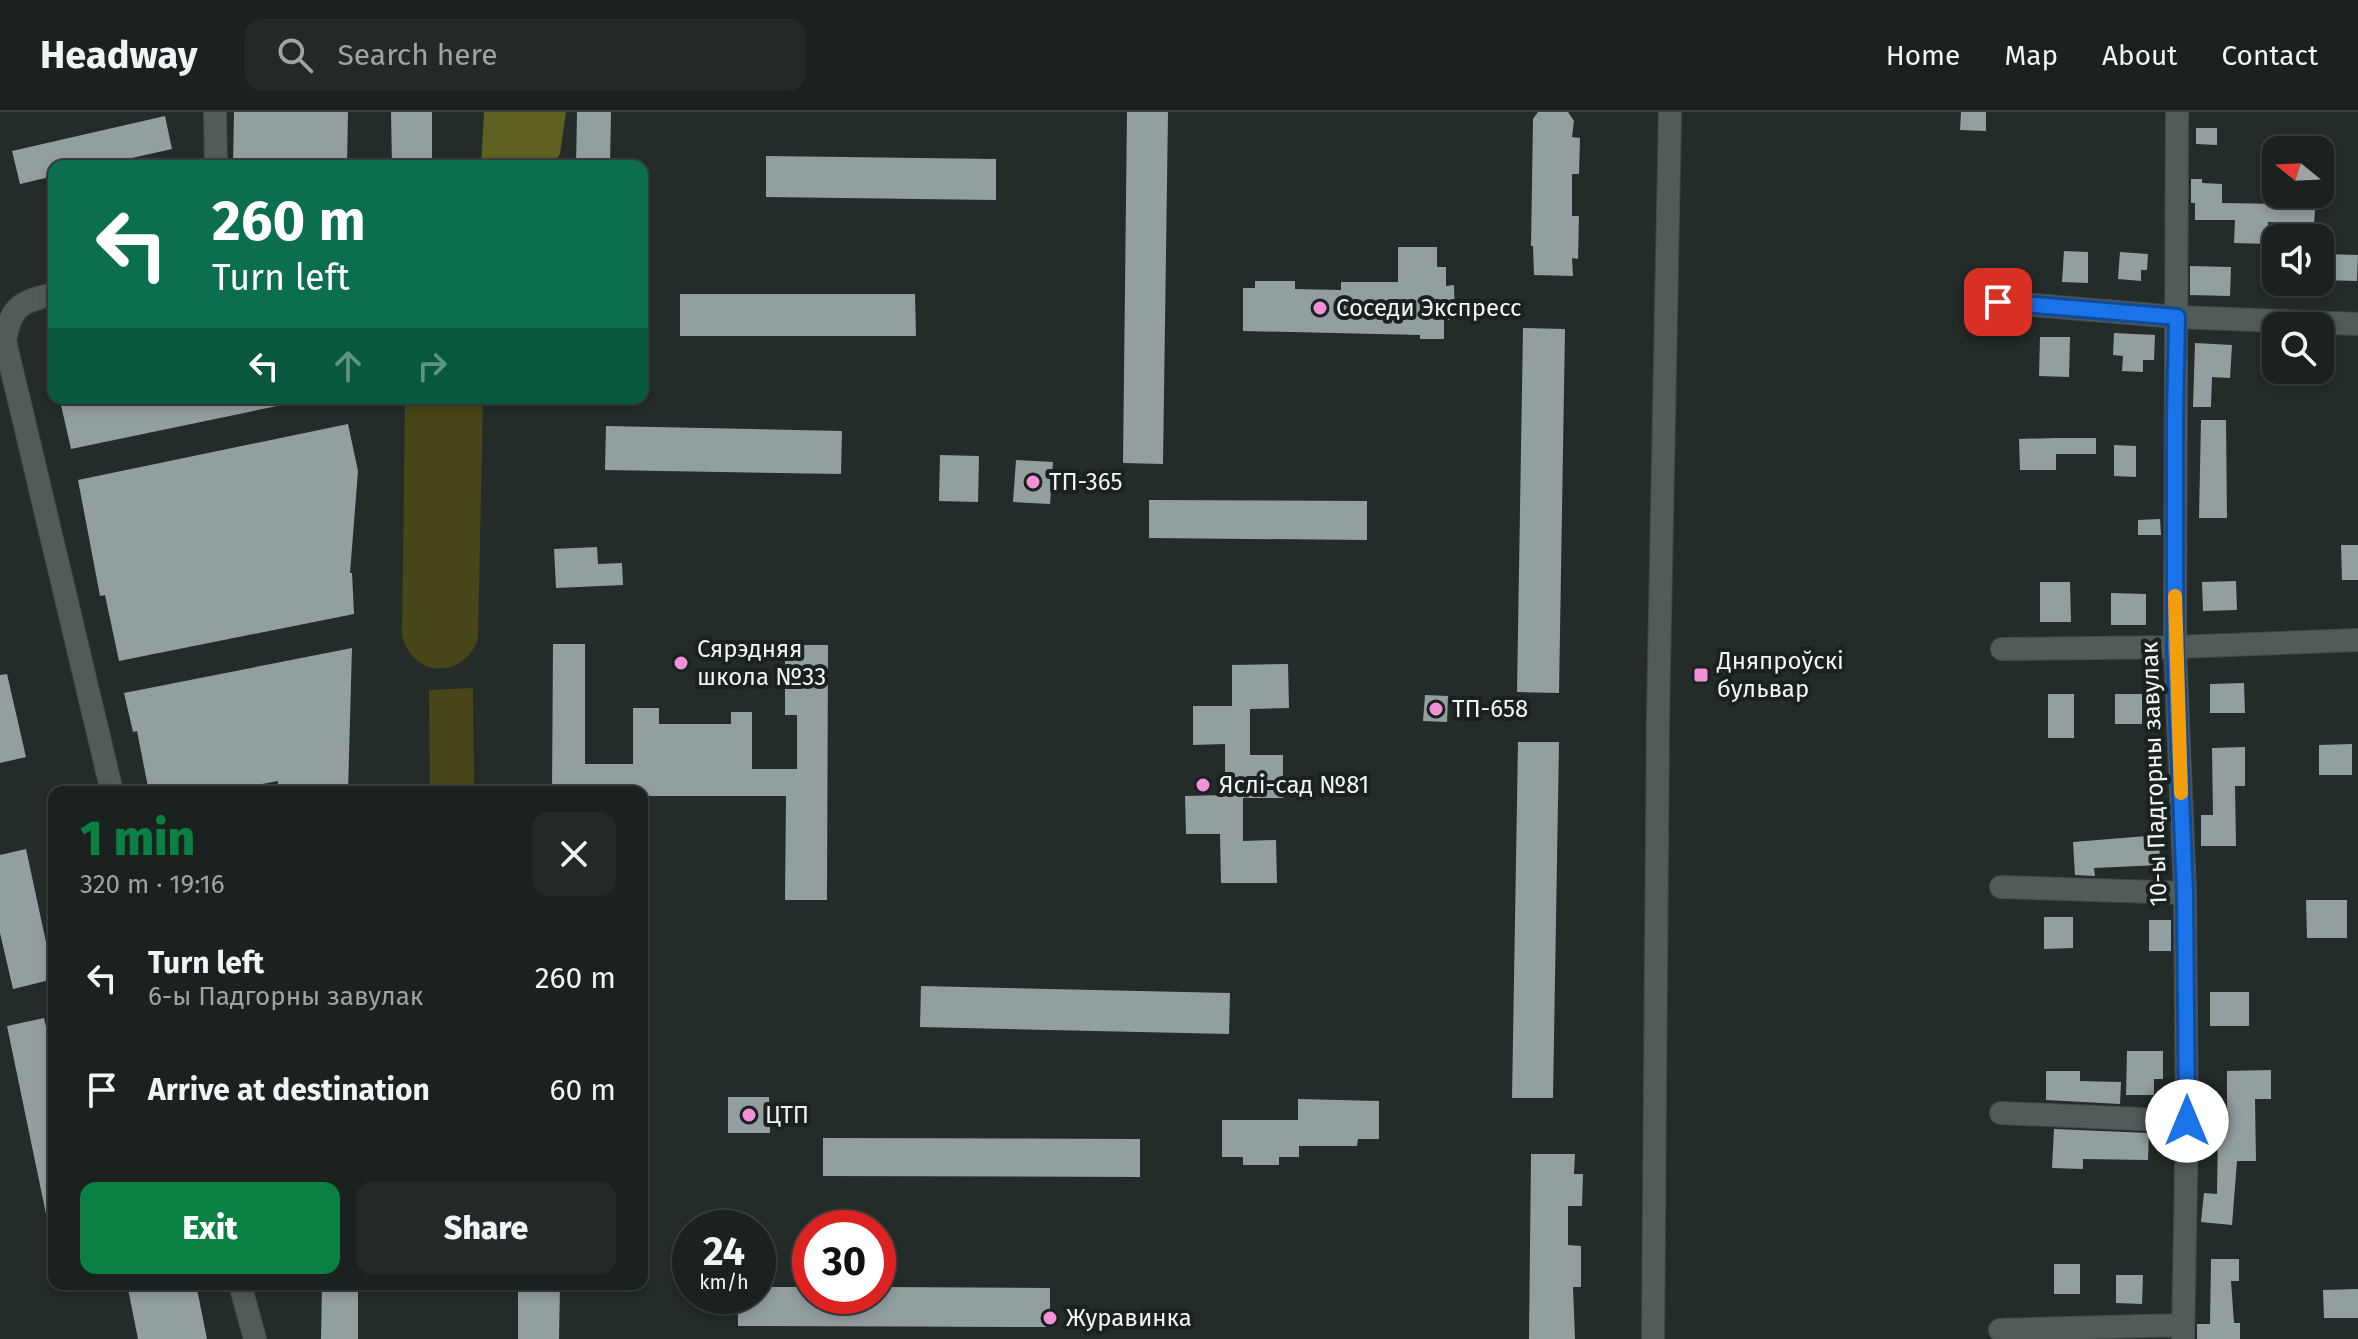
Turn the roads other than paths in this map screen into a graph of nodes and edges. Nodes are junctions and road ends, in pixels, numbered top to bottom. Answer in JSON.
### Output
{"nodes":[{"id":1,"x":215,"y":112,"type":"edge"},
{"id":2,"x":1670,"y":112,"type":"edge"},
{"id":3,"x":2177,"y":112,"type":"edge"},
{"id":4,"x":216,"y":160,"type":"edge"},
{"id":5,"x":48,"y":295,"type":"edge"},
{"id":6,"x":1998,"y":302,"type":"dead end"},
{"id":7,"x":2177,"y":317,"type":"junction"},
{"id":8,"x":2358,"y":324,"type":"edge"},
{"id":9,"x":2358,"y":640,"type":"edge"},
{"id":10,"x":2175,"y":647,"type":"junction"},
{"id":11,"x":2002,"y":649,"type":"dead end"},
{"id":12,"x":111,"y":786,"type":"edge"},
{"id":13,"x":2001,"y":887,"type":"dead end"},
{"id":14,"x":2185,"y":893,"type":"junction"},
{"id":15,"x":2001,"y":1113,"type":"dead end"},
{"id":16,"x":2187,"y":1121,"type":"junction"},
{"id":17,"x":242,"y":1290,"type":"edge"},
{"id":18,"x":2000,"y":1330,"type":"dead end"},
{"id":19,"x":2182,"y":1332,"type":"edge"},
{"id":20,"x":255,"y":1339,"type":"edge"},
{"id":21,"x":1653,"y":1339,"type":"edge"}],
"edges":[{"from":1,"to":4,"type":"street"},
{"from":2,"to":21,"type":"street"},
{"from":3,"to":7,"type":"street","name":"10-ы Падгорны завулак"},
{"from":5,"to":12,"type":"street"},
{"from":6,"to":7,"type":"street"},
{"from":7,"to":8,"type":"street"},
{"from":7,"to":10,"type":"street","name":"10-ы Падгорны завулак"},
{"from":9,"to":10,"type":"street"},
{"from":10,"to":11,"type":"street"},
{"from":10,"to":14,"type":"street","name":"10-ы Падгорны завулак"},
{"from":13,"to":14,"type":"street"},
{"from":14,"to":16,"type":"street","name":"10-ы Падгорны завулак"},
{"from":15,"to":16,"type":"street"},
{"from":16,"to":19,"type":"street","name":"10-ы Падгорны завулак"},
{"from":17,"to":20,"type":"street"},
{"from":18,"to":19,"type":"street"}]}
